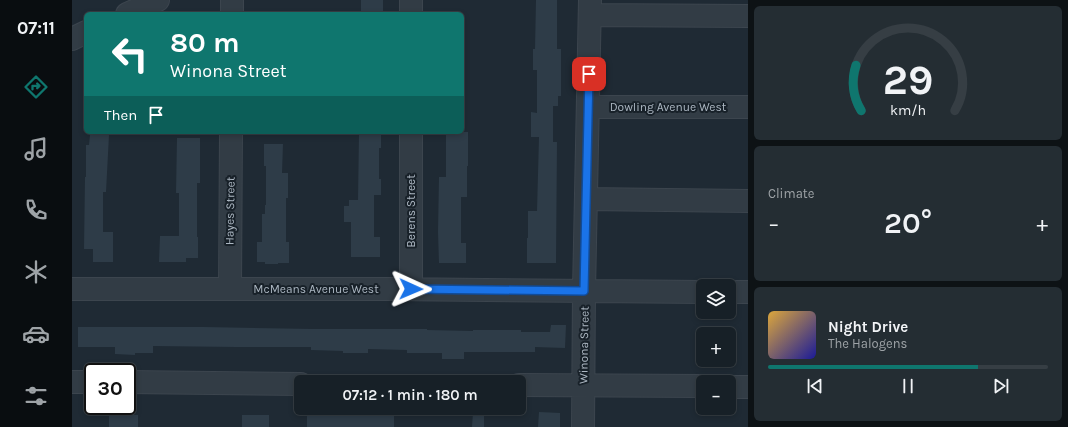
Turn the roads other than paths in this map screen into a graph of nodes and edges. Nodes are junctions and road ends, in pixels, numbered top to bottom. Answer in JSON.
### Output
{"nodes":[{"id":1,"x":158,"y":0,"type":"edge"},
{"id":2,"x":232,"y":0,"type":"edge"},
{"id":3,"x":411,"y":0,"type":"edge"},
{"id":4,"x":590,"y":8,"type":"edge"},
{"id":5,"x":131,"y":12,"type":"edge"},
{"id":6,"x":232,"y":12,"type":"edge"},
{"id":7,"x":411,"y":12,"type":"edge"},
{"id":8,"x":748,"y":16,"type":"edge"},
{"id":9,"x":84,"y":33,"type":"edge"},
{"id":10,"x":72,"y":38,"type":"edge"},
{"id":11,"x":588,"y":107,"type":"junction"},
{"id":12,"x":748,"y":107,"type":"edge"},
{"id":13,"x":231,"y":134,"type":"edge"},
{"id":14,"x":411,"y":134,"type":"edge"},
{"id":15,"x":586,"y":199,"type":"junction"},
{"id":16,"x":748,"y":201,"type":"edge"},
{"id":17,"x":72,"y":289,"type":"edge"},
{"id":18,"x":230,"y":289,"type":"junction"},
{"id":19,"x":411,"y":289,"type":"junction"},
{"id":20,"x":584,"y":291,"type":"junction"},
{"id":21,"x":696,"y":292,"type":"edge"},
{"id":22,"x":736,"y":292,"type":"edge"},
{"id":23,"x":748,"y":292,"type":"edge"},
{"id":24,"x":72,"y":382,"type":"edge"},
{"id":25,"x":84,"y":382,"type":"edge"},
{"id":26,"x":136,"y":382,"type":"edge"},
{"id":27,"x":294,"y":384,"type":"edge"},
{"id":28,"x":526,"y":385,"type":"edge"},
{"id":29,"x":583,"y":386,"type":"junction"},
{"id":30,"x":696,"y":386,"type":"edge"},
{"id":31,"x":736,"y":387,"type":"edge"},
{"id":32,"x":748,"y":387,"type":"edge"},
{"id":33,"x":583,"y":427,"type":"edge"}],
"edges":[{"from":1,"to":5,"type":"street"},
{"from":2,"to":6,"type":"street"},
{"from":3,"to":7,"type":"street"},
{"from":4,"to":8,"type":"street"},
{"from":4,"to":11,"type":"street","name":"Winona Street"},
{"from":9,"to":10,"type":"street"},
{"from":11,"to":12,"type":"street","name":"Dowling Avenue West"},
{"from":11,"to":15,"type":"street","name":"Winona Street"},
{"from":13,"to":18,"type":"street","name":"Hayes Street"},
{"from":14,"to":19,"type":"street","name":"Berens Street"},
{"from":15,"to":16,"type":"street"},
{"from":15,"to":20,"type":"street","name":"Winona Street"},
{"from":17,"to":18,"type":"street","name":"McMeans Avenue West"},
{"from":18,"to":19,"type":"street","name":"McMeans Avenue West"},
{"from":19,"to":20,"type":"street","name":"McMeans Avenue West"},
{"from":20,"to":21,"type":"street","name":"McMeans Avenue West"},
{"from":20,"to":29,"type":"street","name":"Winona Street"},
{"from":22,"to":23,"type":"street"},
{"from":24,"to":25,"type":"street"},
{"from":26,"to":27,"type":"street"},
{"from":28,"to":29,"type":"street"},
{"from":29,"to":30,"type":"street"},
{"from":29,"to":33,"type":"street","name":"Winona Street"},
{"from":31,"to":32,"type":"street"}]}
